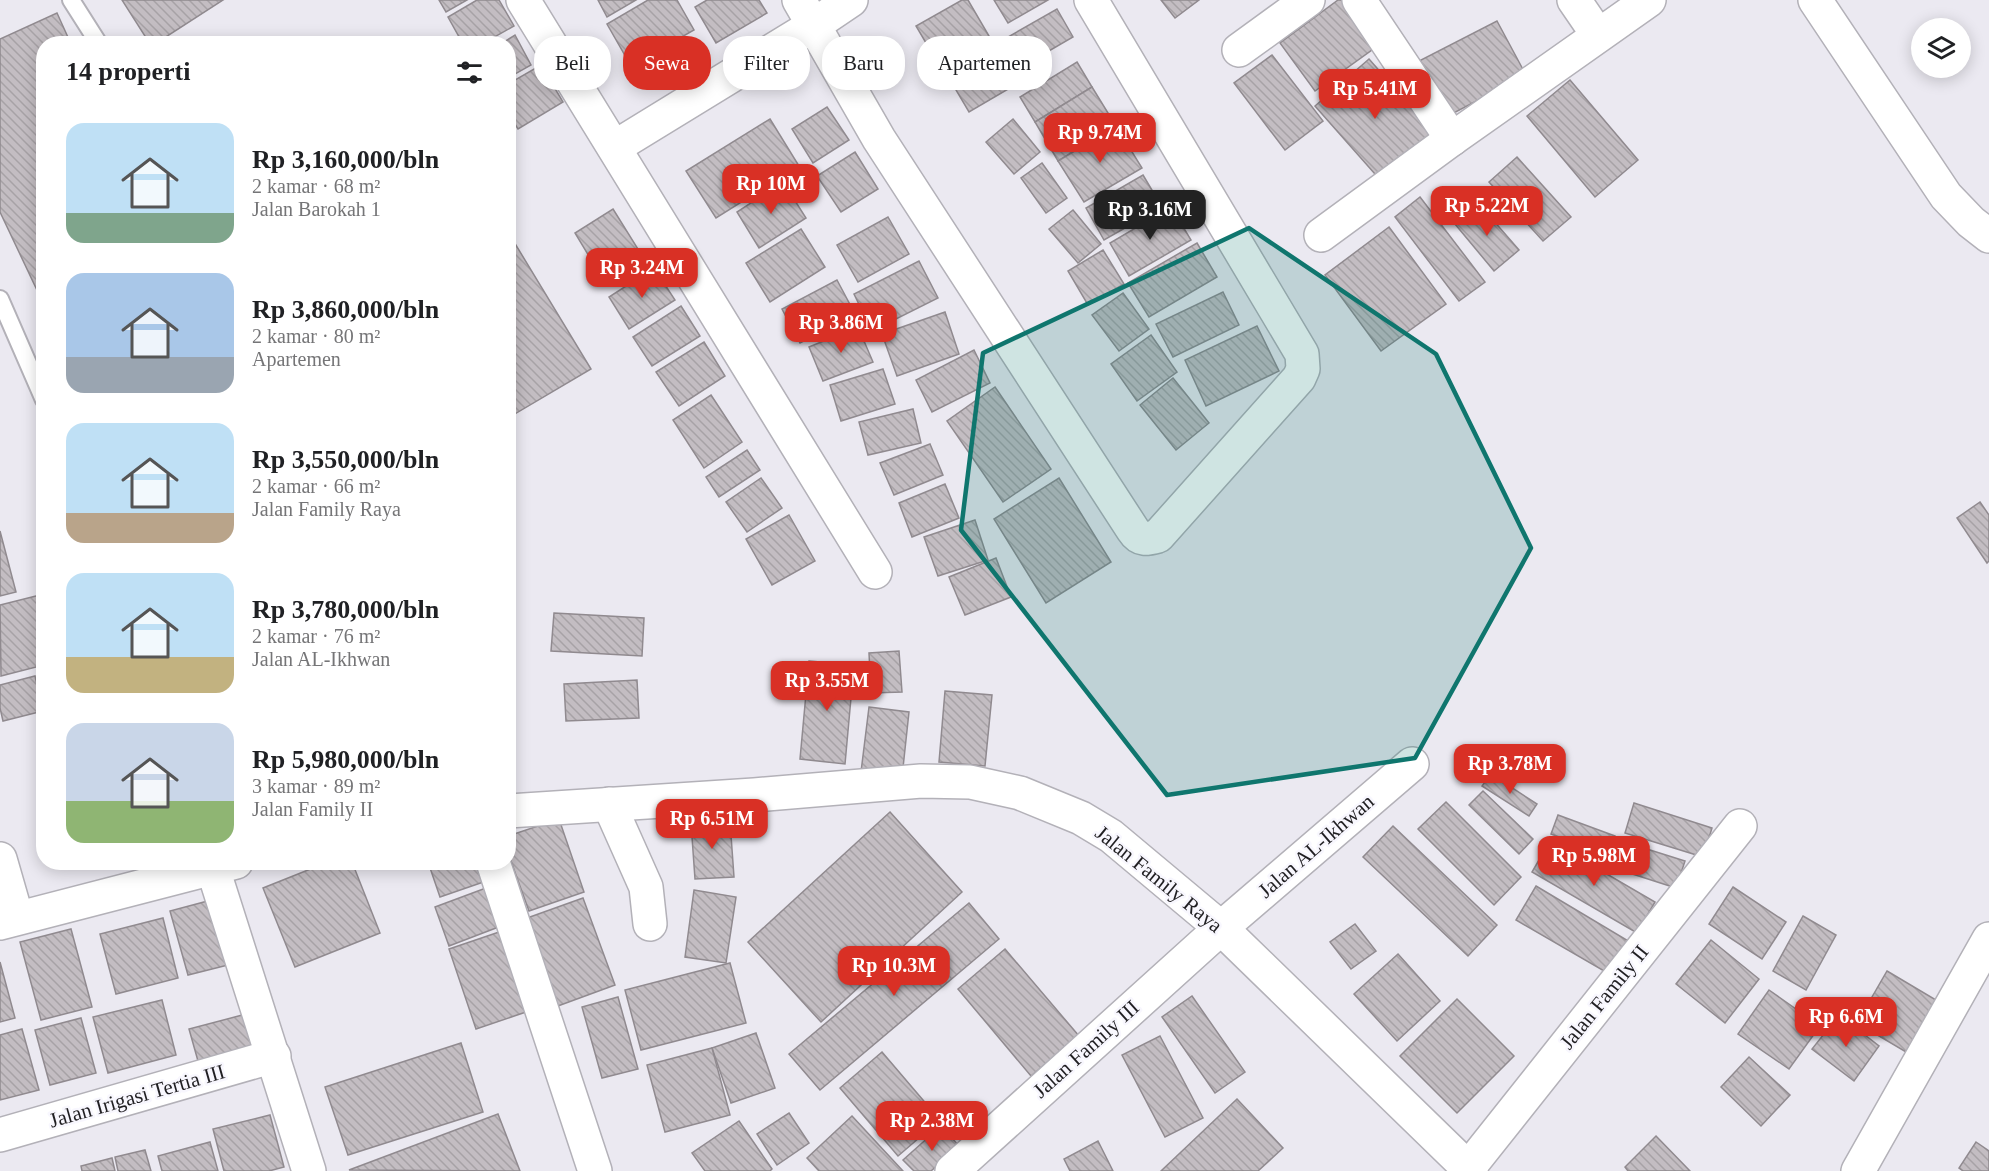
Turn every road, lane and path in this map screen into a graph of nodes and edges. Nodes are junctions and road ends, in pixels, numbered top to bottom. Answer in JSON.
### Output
{"nodes":[{"id":1,"x":71,"y":0,"type":"edge"},
{"id":2,"x":523,"y":0,"type":"edge"},
{"id":3,"x":851,"y":0,"type":"edge"},
{"id":4,"x":1091,"y":0,"type":"edge"},
{"id":5,"x":1308,"y":0,"type":"edge"},
{"id":6,"x":1359,"y":0,"type":"edge"},
{"id":7,"x":1574,"y":0,"type":"edge"},
{"id":8,"x":1649,"y":0,"type":"edge"},
{"id":9,"x":1815,"y":0,"type":"edge"},
{"id":10,"x":807,"y":13,"type":"edge"},
{"id":11,"x":1598,"y":35,"type":"junction"},
{"id":12,"x":94,"y":36,"type":"edge"},
{"id":13,"x":1239,"y":50,"type":"dead end"},
{"id":14,"x":1452,"y":139,"type":"junction"},
{"id":15,"x":615,"y":147,"type":"junction"},
{"id":16,"x":1321,"y":235,"type":"dead end"},
{"id":17,"x":1989,"y":236,"type":"edge"},
{"id":18,"x":0,"y":299,"type":"edge"},
{"id":19,"x":36,"y":382,"type":"edge"},
{"id":20,"x":875,"y":572,"type":"dead end"},
{"id":21,"x":1412,"y":764,"type":"dead end"},
{"id":22,"x":609,"y":804,"type":"junction"},
{"id":23,"x":516,"y":810,"type":"edge"},
{"id":24,"x":1740,"y":826,"type":"dead end"},
{"id":25,"x":0,"y":859,"type":"edge"},
{"id":26,"x":208,"y":870,"type":"edge"},
{"id":27,"x":225,"y":870,"type":"edge"},
{"id":28,"x":497,"y":870,"type":"edge"},
{"id":29,"x":9,"y":921,"type":"edge"},
{"id":30,"x":650,"y":924,"type":"dead end"},
{"id":31,"x":1221,"y":928,"type":"junction"},
{"id":32,"x":1989,"y":939,"type":"edge"},
{"id":33,"x":274,"y":1056,"type":"junction"},
{"id":34,"x":0,"y":1136,"type":"edge"},
{"id":35,"x":1468,"y":1170,"type":"edge"},
{"id":36,"x":309,"y":1171,"type":"edge"},
{"id":37,"x":595,"y":1171,"type":"edge"},
{"id":38,"x":952,"y":1171,"type":"edge"},
{"id":39,"x":1858,"y":1171,"type":"edge"}],
"edges":[{"from":1,"to":12,"type":"lane"},
{"from":2,"to":15,"type":"street"},
{"from":3,"to":10,"type":"street"},
{"from":4,"to":10,"type":"street"},
{"from":5,"to":13,"type":"street"},
{"from":6,"to":14,"type":"street"},
{"from":7,"to":11,"type":"street"},
{"from":8,"to":11,"type":"street"},
{"from":9,"to":17,"type":"street"},
{"from":10,"to":15,"type":"street"},
{"from":11,"to":14,"type":"street"},
{"from":14,"to":16,"type":"street"},
{"from":15,"to":20,"type":"street"},
{"from":18,"to":19,"type":"lane"},
{"from":21,"to":31,"type":"street","name":"Jalan AL-Ikhwan"},
{"from":22,"to":23,"type":"street","name":"Jalan Family Raya"},
{"from":22,"to":30,"type":"street"},
{"from":22,"to":31,"type":"street","name":"Jalan Family Raya"},
{"from":24,"to":35,"type":"street","name":"Jalan Family II"},
{"from":25,"to":29,"type":"street"},
{"from":26,"to":29,"type":"street"},
{"from":27,"to":33,"type":"street"},
{"from":28,"to":37,"type":"street"},
{"from":31,"to":35,"type":"street","name":"Jalan Family Raya"},
{"from":31,"to":38,"type":"street","name":"Jalan Family III"},
{"from":32,"to":39,"type":"street"},
{"from":33,"to":34,"type":"street","name":"Jalan Irigasi Tertia III"},
{"from":33,"to":36,"type":"street"}]}
